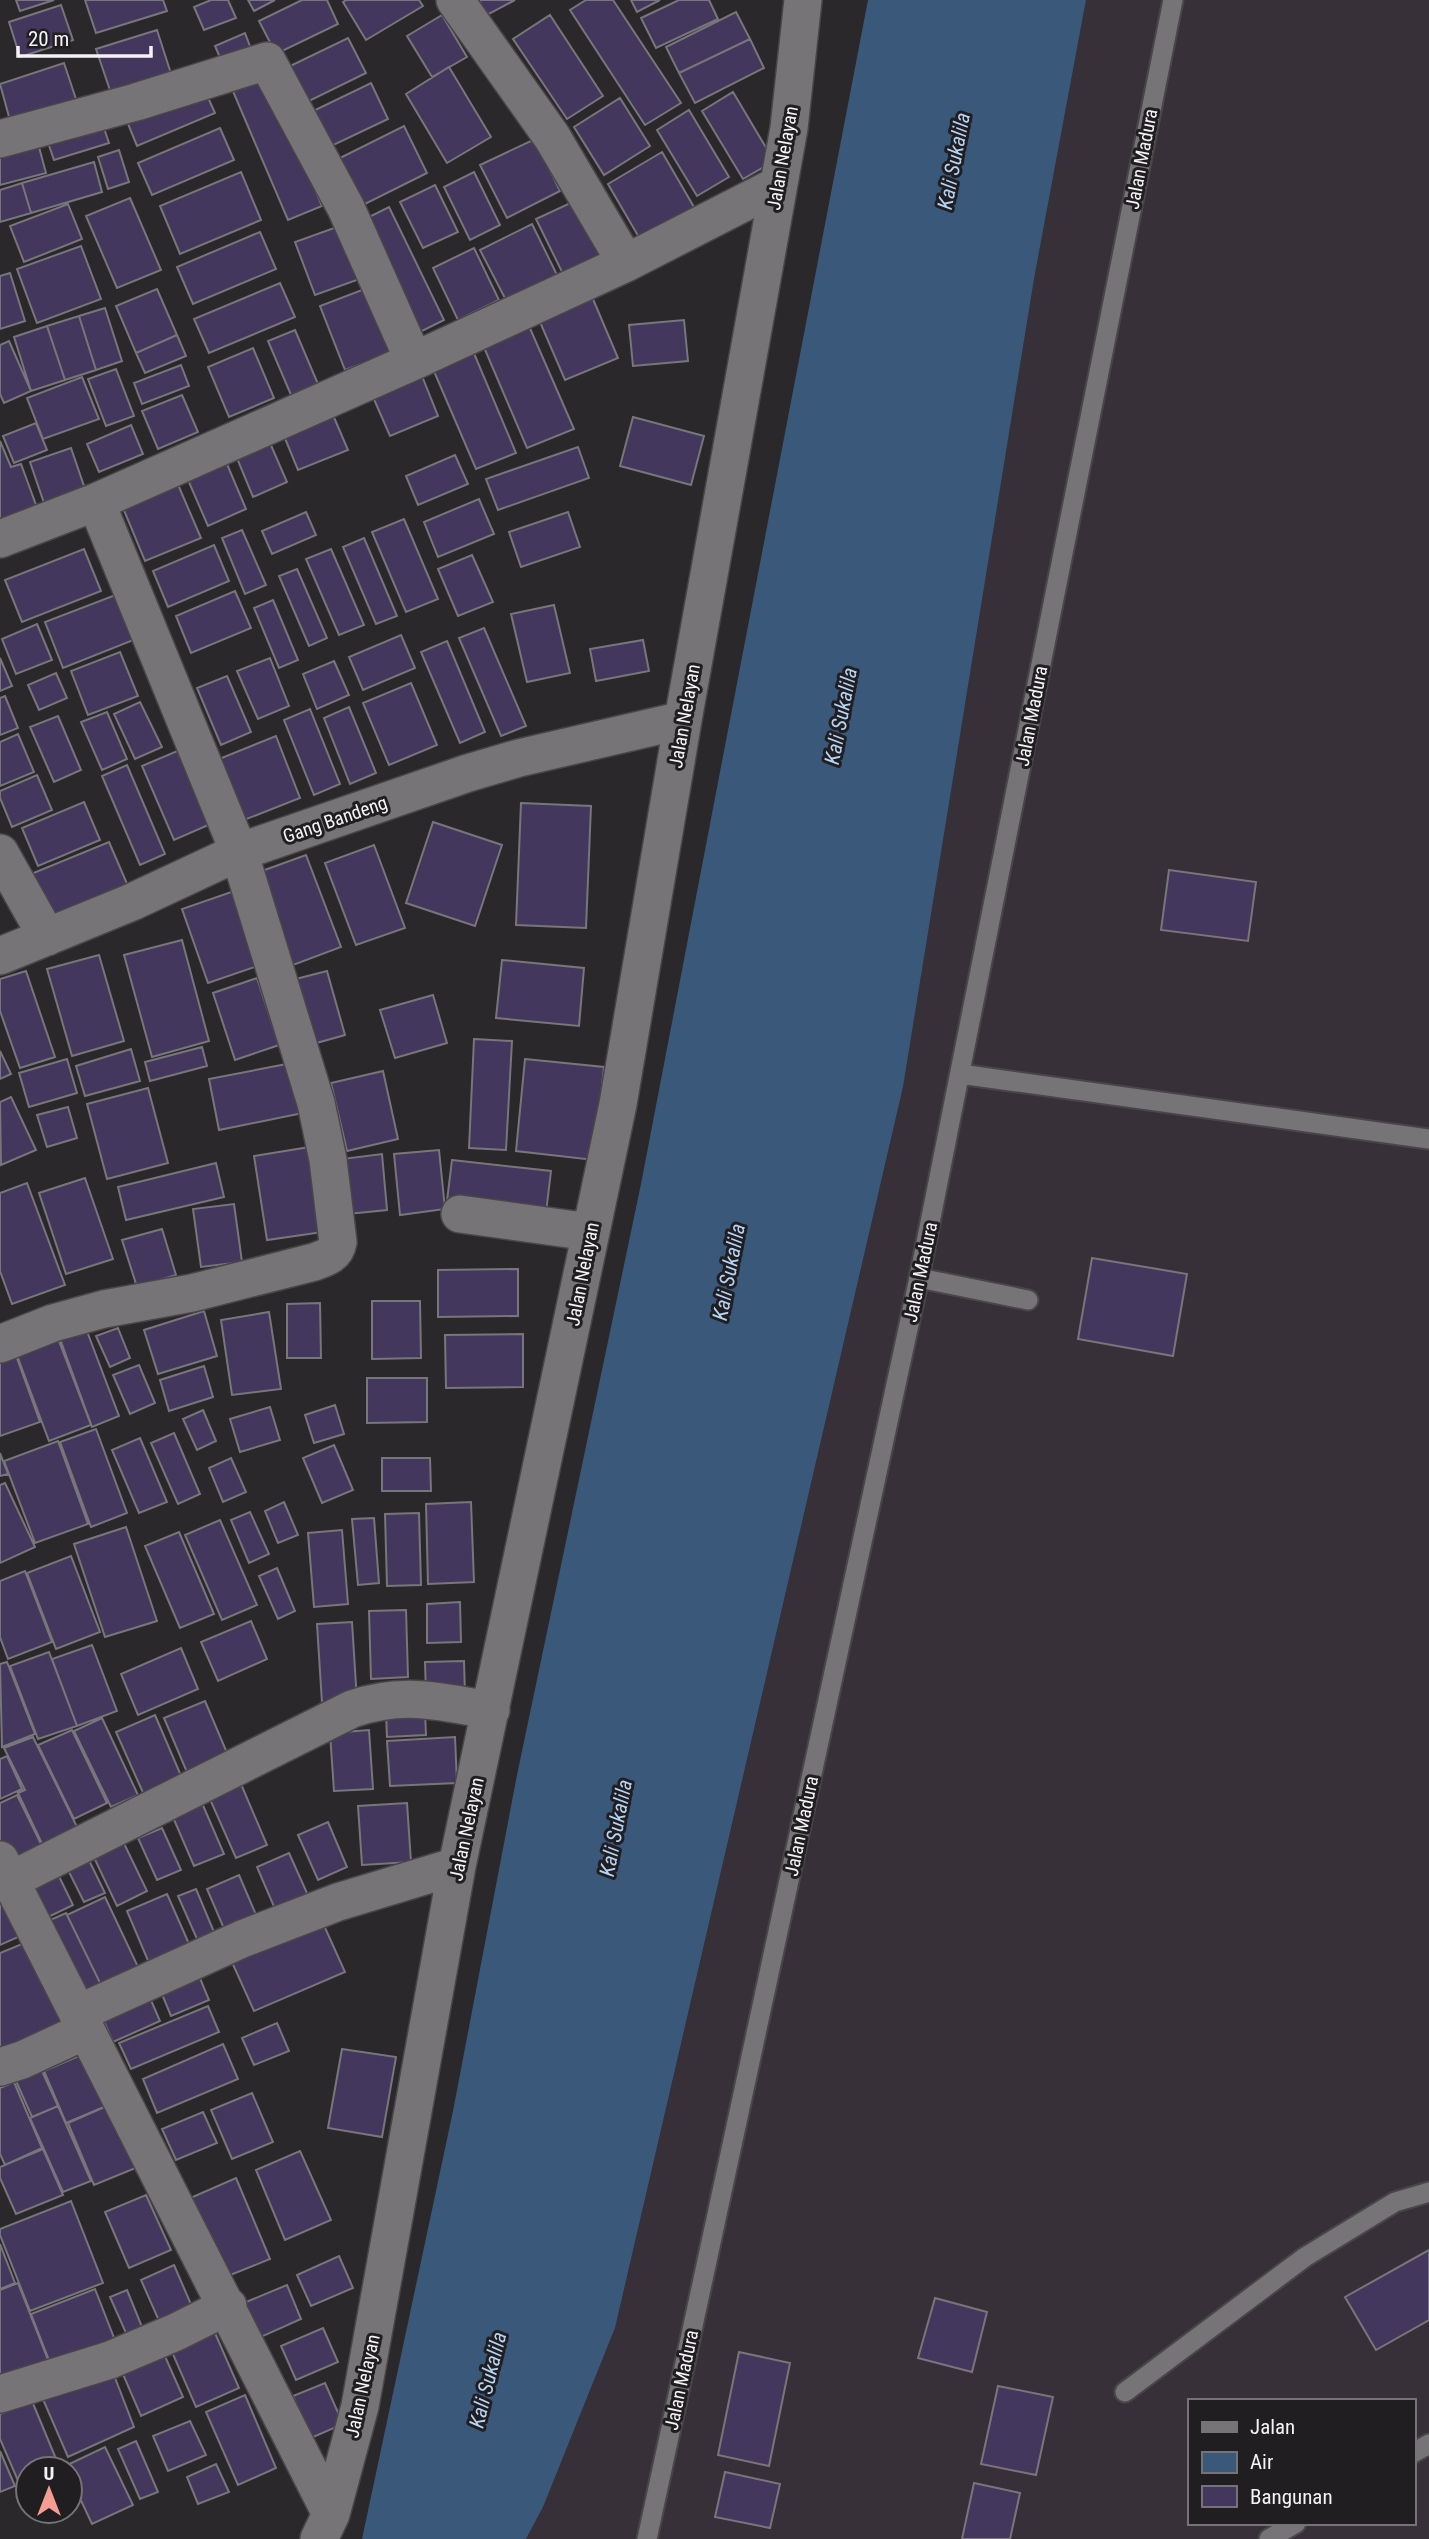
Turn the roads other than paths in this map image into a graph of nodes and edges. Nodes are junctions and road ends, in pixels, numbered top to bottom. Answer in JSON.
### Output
{"nodes":[{"id":1,"x":455,"y":0,"type":"edge"},
{"id":2,"x":803,"y":0,"type":"edge"},
{"id":3,"x":1173,"y":0,"type":"edge"},
{"id":4,"x":0,"y":139,"type":"edge"},
{"id":5,"x":778,"y":185,"type":"junction"},
{"id":6,"x":626,"y":263,"type":"junction"},
{"id":7,"x":414,"y":361,"type":"junction"},
{"id":8,"x":96,"y":502,"type":"junction"},
{"id":9,"x":0,"y":539,"type":"edge"},
{"id":10,"x":683,"y":720,"type":"junction"},
{"id":11,"x":239,"y":852,"type":"junction"},
{"id":12,"x":0,"y":853,"type":"edge"},
{"id":13,"x":47,"y":937,"type":"junction"},
{"id":14,"x":0,"y":956,"type":"edge"},
{"id":15,"x":960,"y":1074,"type":"junction"},
{"id":16,"x":1429,"y":1139,"type":"edge"},
{"id":17,"x":460,"y":1214,"type":"dead end"},
{"id":18,"x":590,"y":1232,"type":"junction"},
{"id":19,"x":919,"y":1278,"type":"junction"},
{"id":20,"x":1028,"y":1300,"type":"dead end"},
{"id":21,"x":0,"y":1344,"type":"edge"},
{"id":22,"x":491,"y":1710,"type":"junction"},
{"id":23,"x":457,"y":1867,"type":"junction"},
{"id":24,"x":6,"y":1870,"type":"edge"},
{"id":25,"x":82,"y":2021,"type":"junction"},
{"id":26,"x":0,"y":2067,"type":"edge"},
{"id":27,"x":1429,"y":2192,"type":"edge"},
{"id":28,"x":228,"y":2306,"type":"junction"},
{"id":29,"x":1125,"y":2392,"type":"dead end"},
{"id":30,"x":0,"y":2394,"type":"edge"},
{"id":31,"x":1293,"y":2525,"type":"edge"},
{"id":32,"x":325,"y":2527,"type":"edge"},
{"id":33,"x":647,"y":2539,"type":"edge"},
{"id":34,"x":1269,"y":2539,"type":"edge"}],
"edges":[{"from":1,"to":6,"type":"street"},
{"from":2,"to":5,"type":"street","name":"Jalan Nelayan"},
{"from":3,"to":15,"type":"lane","name":"Jalan Madura"},
{"from":4,"to":7,"type":"street"},
{"from":5,"to":6,"type":"street"},
{"from":5,"to":10,"type":"street","name":"Jalan Nelayan"},
{"from":6,"to":7,"type":"street"},
{"from":7,"to":8,"type":"street"},
{"from":8,"to":9,"type":"street"},
{"from":8,"to":11,"type":"street"},
{"from":10,"to":11,"type":"street","name":"Gang Bandeng"},
{"from":10,"to":18,"type":"street","name":"Jalan Nelayan"},
{"from":11,"to":13,"type":"street","name":"Gang Bandeng"},
{"from":11,"to":21,"type":"street"},
{"from":12,"to":13,"type":"street"},
{"from":13,"to":14,"type":"street","name":"Gang Bandeng"},
{"from":15,"to":16,"type":"lane"},
{"from":15,"to":19,"type":"lane","name":"Jalan Madura"},
{"from":17,"to":18,"type":"street"},
{"from":18,"to":22,"type":"street","name":"Jalan Nelayan"},
{"from":19,"to":20,"type":"lane"},
{"from":19,"to":33,"type":"lane","name":"Jalan Madura"},
{"from":22,"to":23,"type":"street","name":"Jalan Nelayan"},
{"from":22,"to":24,"type":"street"},
{"from":23,"to":25,"type":"street"},
{"from":23,"to":32,"type":"street","name":"Jalan Nelayan"},
{"from":24,"to":25,"type":"street"},
{"from":25,"to":26,"type":"street"},
{"from":25,"to":28,"type":"street"},
{"from":27,"to":29,"type":"lane"},
{"from":28,"to":30,"type":"street"},
{"from":28,"to":32,"type":"street"},
{"from":31,"to":34,"type":"lane"}]}
